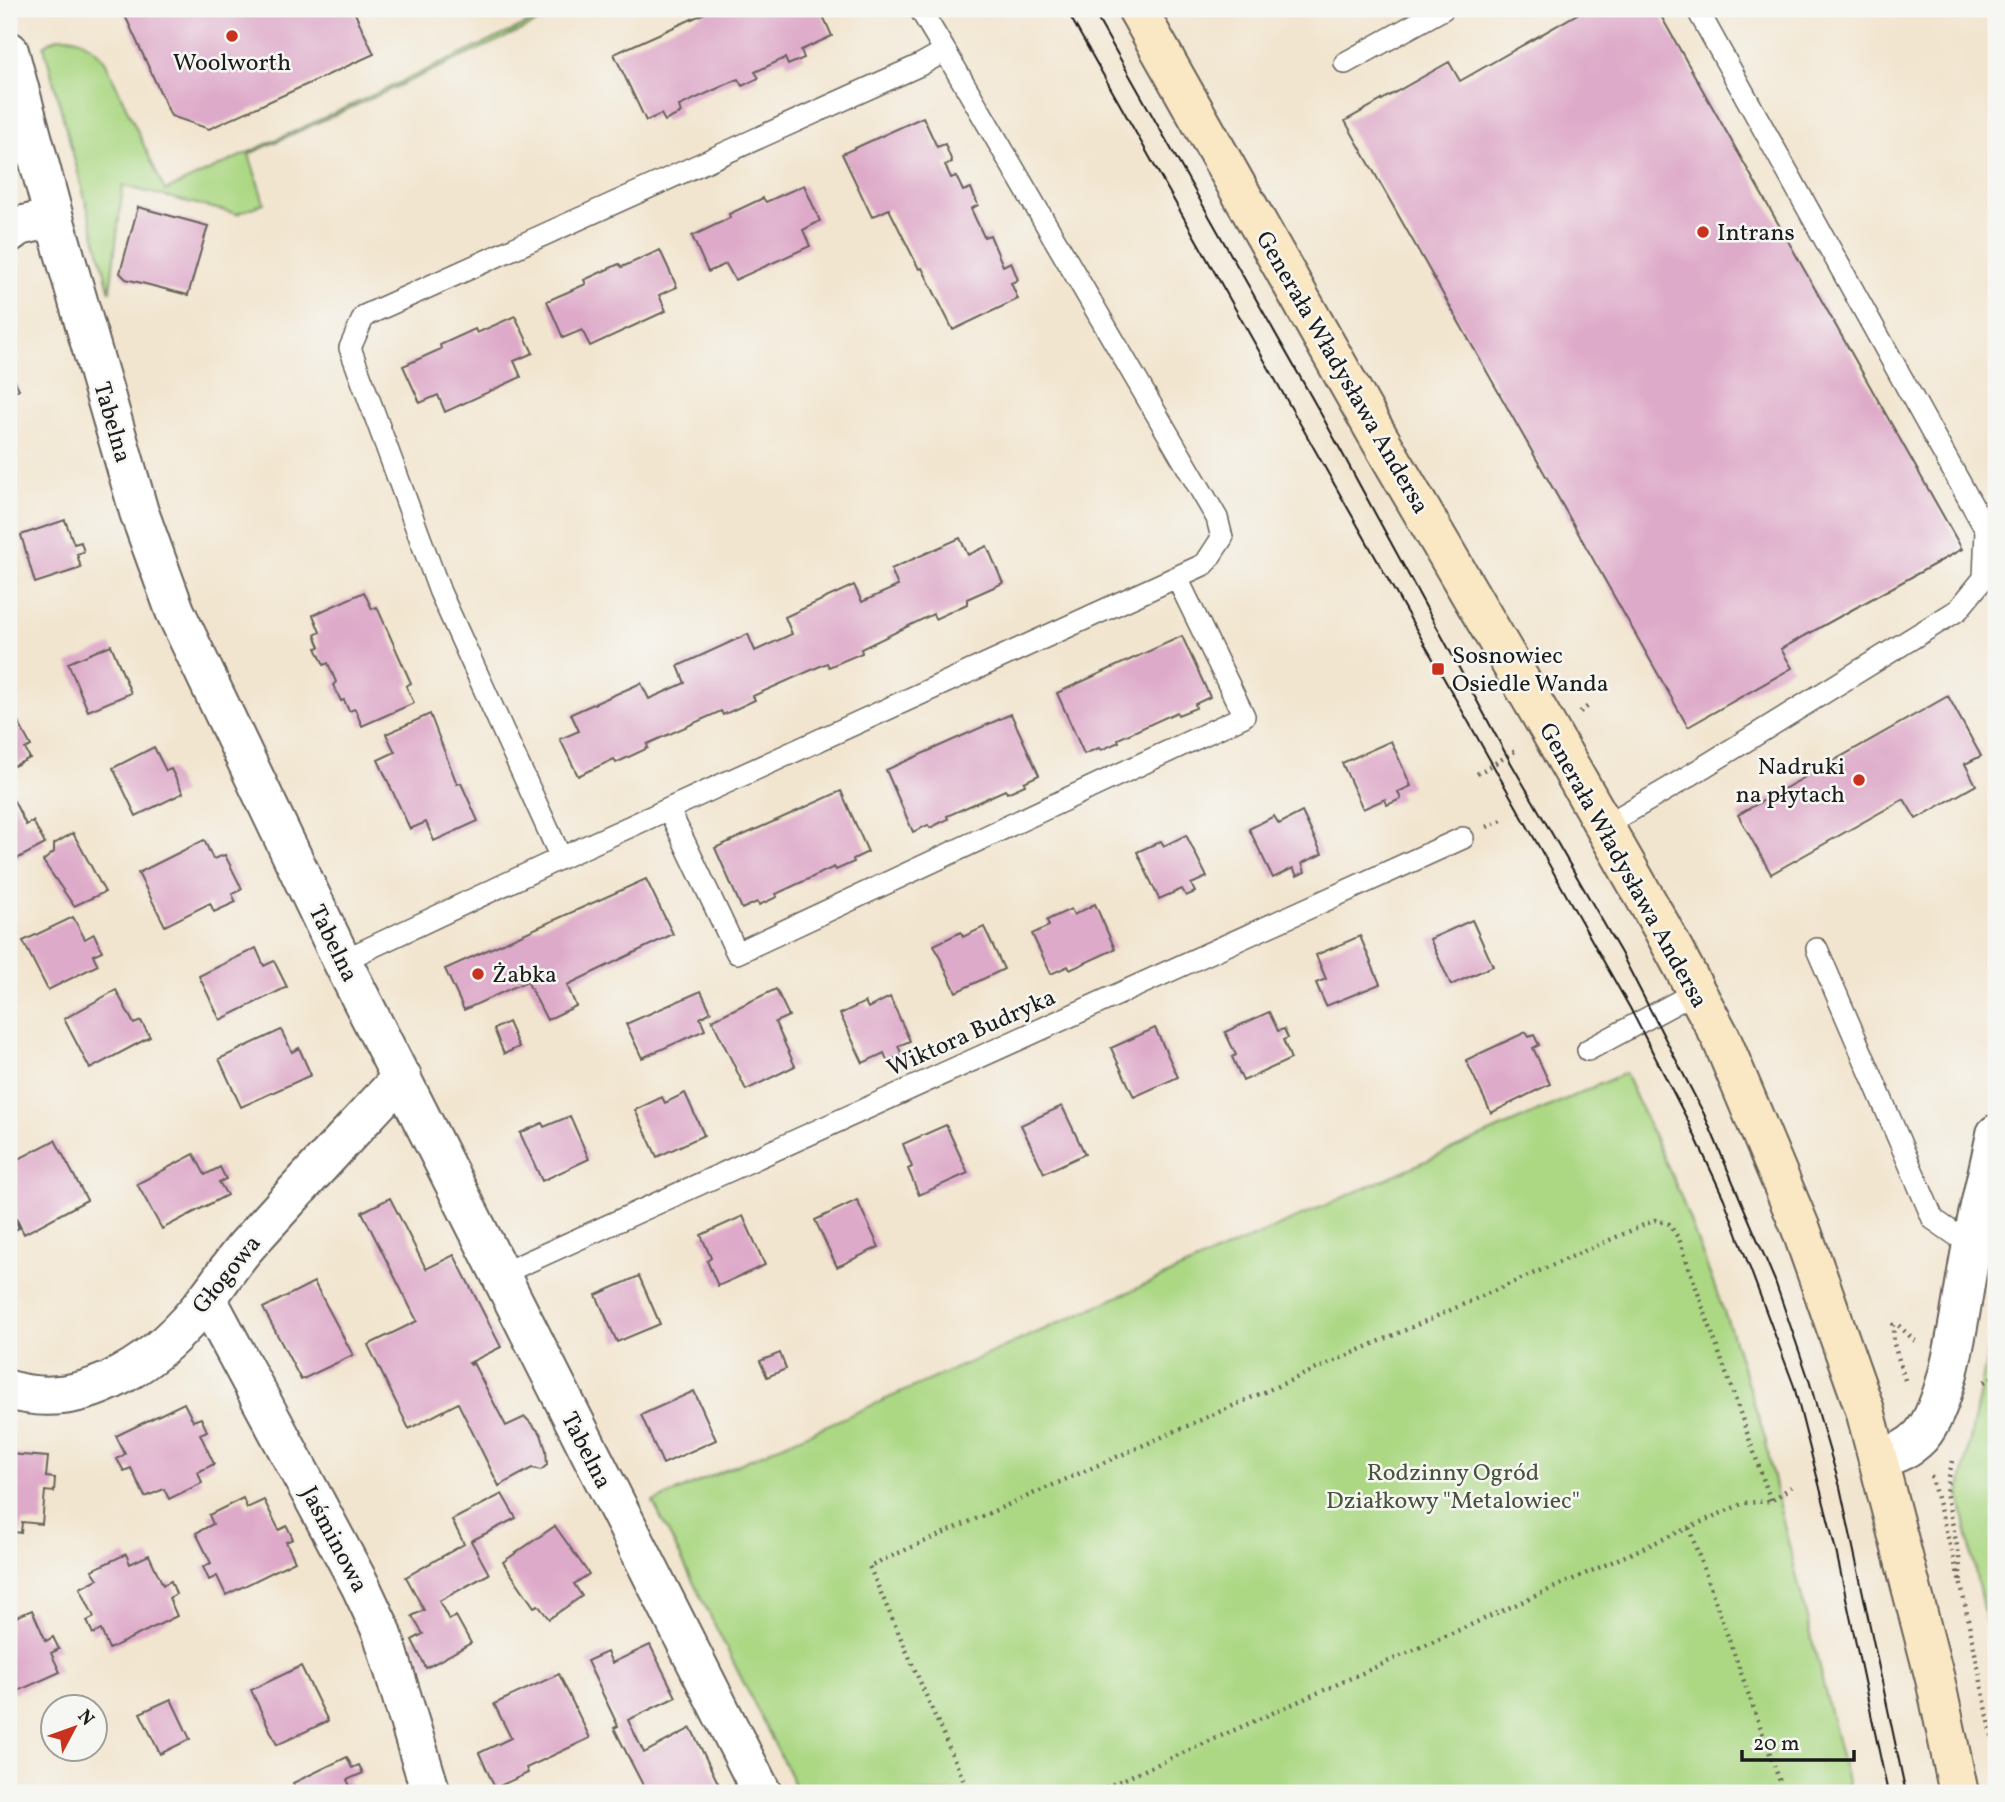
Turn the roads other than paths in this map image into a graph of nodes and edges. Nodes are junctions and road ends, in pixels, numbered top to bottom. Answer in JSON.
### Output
{"nodes":[{"id":1,"x":920,"y":9,"type":"edge"},
{"id":2,"x":1138,"y":9,"type":"edge"},
{"id":3,"x":1443,"y":9,"type":"edge"},
{"id":4,"x":1696,"y":9,"type":"edge"},
{"id":5,"x":9,"y":51,"type":"edge"},
{"id":6,"x":945,"y":51,"type":"junction"},
{"id":7,"x":1345,"y":63,"type":"dead end"},
{"id":8,"x":54,"y":218,"type":"junction"},
{"id":9,"x":9,"y":233,"type":"edge"},
{"id":10,"x":1177,"y":578,"type":"junction"},
{"id":11,"x":669,"y":810,"type":"junction"},
{"id":12,"x":1604,"y":826,"type":"junction"},
{"id":13,"x":1463,"y":838,"type":"dead end"},
{"id":14,"x":561,"y":858,"type":"junction"},
{"id":15,"x":1816,"y":949,"type":"dead end"},
{"id":16,"x":342,"y":961,"type":"junction"},
{"id":17,"x":1696,"y":992,"type":"junction"},
{"id":18,"x":1588,"y":1050,"type":"dead end"},
{"id":19,"x":402,"y":1077,"type":"junction"},
{"id":20,"x":1996,"y":1134,"type":"edge"},
{"id":21,"x":1972,"y":1246,"type":"junction"},
{"id":22,"x":501,"y":1274,"type":"junction"},
{"id":23,"x":207,"y":1299,"type":"junction"},
{"id":24,"x":9,"y":1390,"type":"edge"},
{"id":25,"x":1879,"y":1459,"type":"junction"},
{"id":26,"x":431,"y":1793,"type":"edge"},
{"id":27,"x":762,"y":1793,"type":"edge"},
{"id":28,"x":1959,"y":1793,"type":"edge"}],
"edges":[{"from":1,"to":6,"type":"lane"},
{"from":2,"to":12,"type":"main road","name":"Generała Władysława Andersa"},
{"from":3,"to":7,"type":"lane"},
{"from":4,"to":12,"type":"lane"},
{"from":5,"to":8,"type":"street","name":"Tabelna"},
{"from":6,"to":10,"type":"lane"},
{"from":6,"to":14,"type":"lane"},
{"from":8,"to":9,"type":"street"},
{"from":8,"to":16,"type":"street","name":"Tabelna"},
{"from":10,"to":11,"type":"lane"},
{"from":10,"to":11,"type":"lane"},
{"from":11,"to":14,"type":"lane"},
{"from":12,"to":17,"type":"main road","name":"Generała Władysława Andersa"},
{"from":13,"to":22,"type":"lane","name":"Wiktora Budryka"},
{"from":14,"to":16,"type":"lane"},
{"from":15,"to":21,"type":"lane"},
{"from":16,"to":19,"type":"street","name":"Tabelna"},
{"from":17,"to":18,"type":"lane"},
{"from":17,"to":25,"type":"main road","name":"Generała Władysława Andersa"},
{"from":19,"to":22,"type":"street","name":"Tabelna"},
{"from":19,"to":23,"type":"street","name":"Głogowa"},
{"from":20,"to":21,"type":"street"},
{"from":21,"to":25,"type":"street"},
{"from":22,"to":27,"type":"street","name":"Tabelna"},
{"from":23,"to":24,"type":"street","name":"Głogowa"},
{"from":23,"to":26,"type":"street","name":"Jaśminowa"},
{"from":25,"to":28,"type":"main road","name":"Generała Władysława Andersa"}]}
